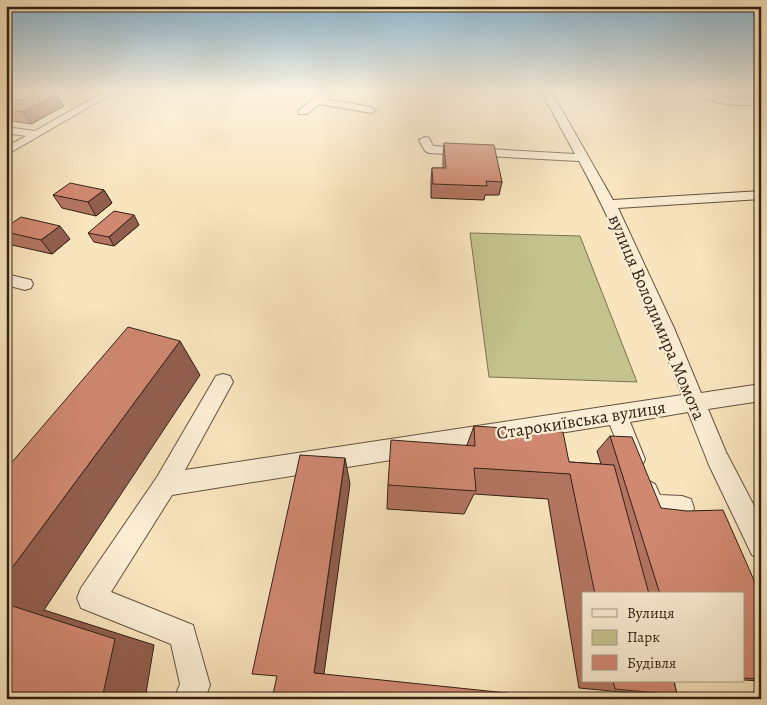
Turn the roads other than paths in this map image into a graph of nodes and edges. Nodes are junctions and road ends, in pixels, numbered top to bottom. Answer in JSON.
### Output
{"nodes":[{"id":1,"x":54,"y":124,"type":"edge"},
{"id":2,"x":564,"y":124,"type":"edge"},
{"id":3,"x":6,"y":130,"type":"edge"},
{"id":4,"x":36,"y":134,"type":"junction"},
{"id":5,"x":425,"y":140,"type":"dead end"},
{"id":6,"x":6,"y":152,"type":"edge"},
{"id":7,"x":583,"y":158,"type":"junction"},
{"id":8,"x":761,"y":195,"type":"edge"},
{"id":9,"x":609,"y":204,"type":"junction"},
{"id":10,"x":6,"y":279,"type":"edge"},
{"id":11,"x":26,"y":284,"type":"dead end"},
{"id":12,"x":224,"y":382,"type":"dead end"},
{"id":13,"x":761,"y":392,"type":"edge"},
{"id":14,"x":694,"y":402,"type":"junction"},
{"id":15,"x":618,"y":414,"type":"junction"},
{"id":16,"x":165,"y":485,"type":"junction"},
{"id":17,"x":682,"y":508,"type":"edge"},
{"id":18,"x":761,"y":546,"type":"edge"},
{"id":19,"x":193,"y":694,"type":"edge"}],
"edges":[{"from":1,"to":4,"type":"street"},
{"from":2,"to":7,"type":"street","name":"вулиця Володимира Момота"},
{"from":3,"to":4,"type":"street"},
{"from":4,"to":6,"type":"street"},
{"from":5,"to":7,"type":"street"},
{"from":7,"to":9,"type":"street","name":"вулиця Володимира Момота"},
{"from":8,"to":9,"type":"street"},
{"from":9,"to":14,"type":"street","name":"вулиця Володимира Момота"},
{"from":10,"to":11,"type":"street"},
{"from":12,"to":16,"type":"street"},
{"from":13,"to":14,"type":"street","name":"Старокиївська вулиця"},
{"from":14,"to":15,"type":"street","name":"Старокиївська вулиця"},
{"from":14,"to":18,"type":"street","name":"вулиця Володимира Момота"},
{"from":15,"to":16,"type":"street","name":"Старокиївська вулиця"},
{"from":15,"to":17,"type":"street"},
{"from":16,"to":19,"type":"street"}]}
